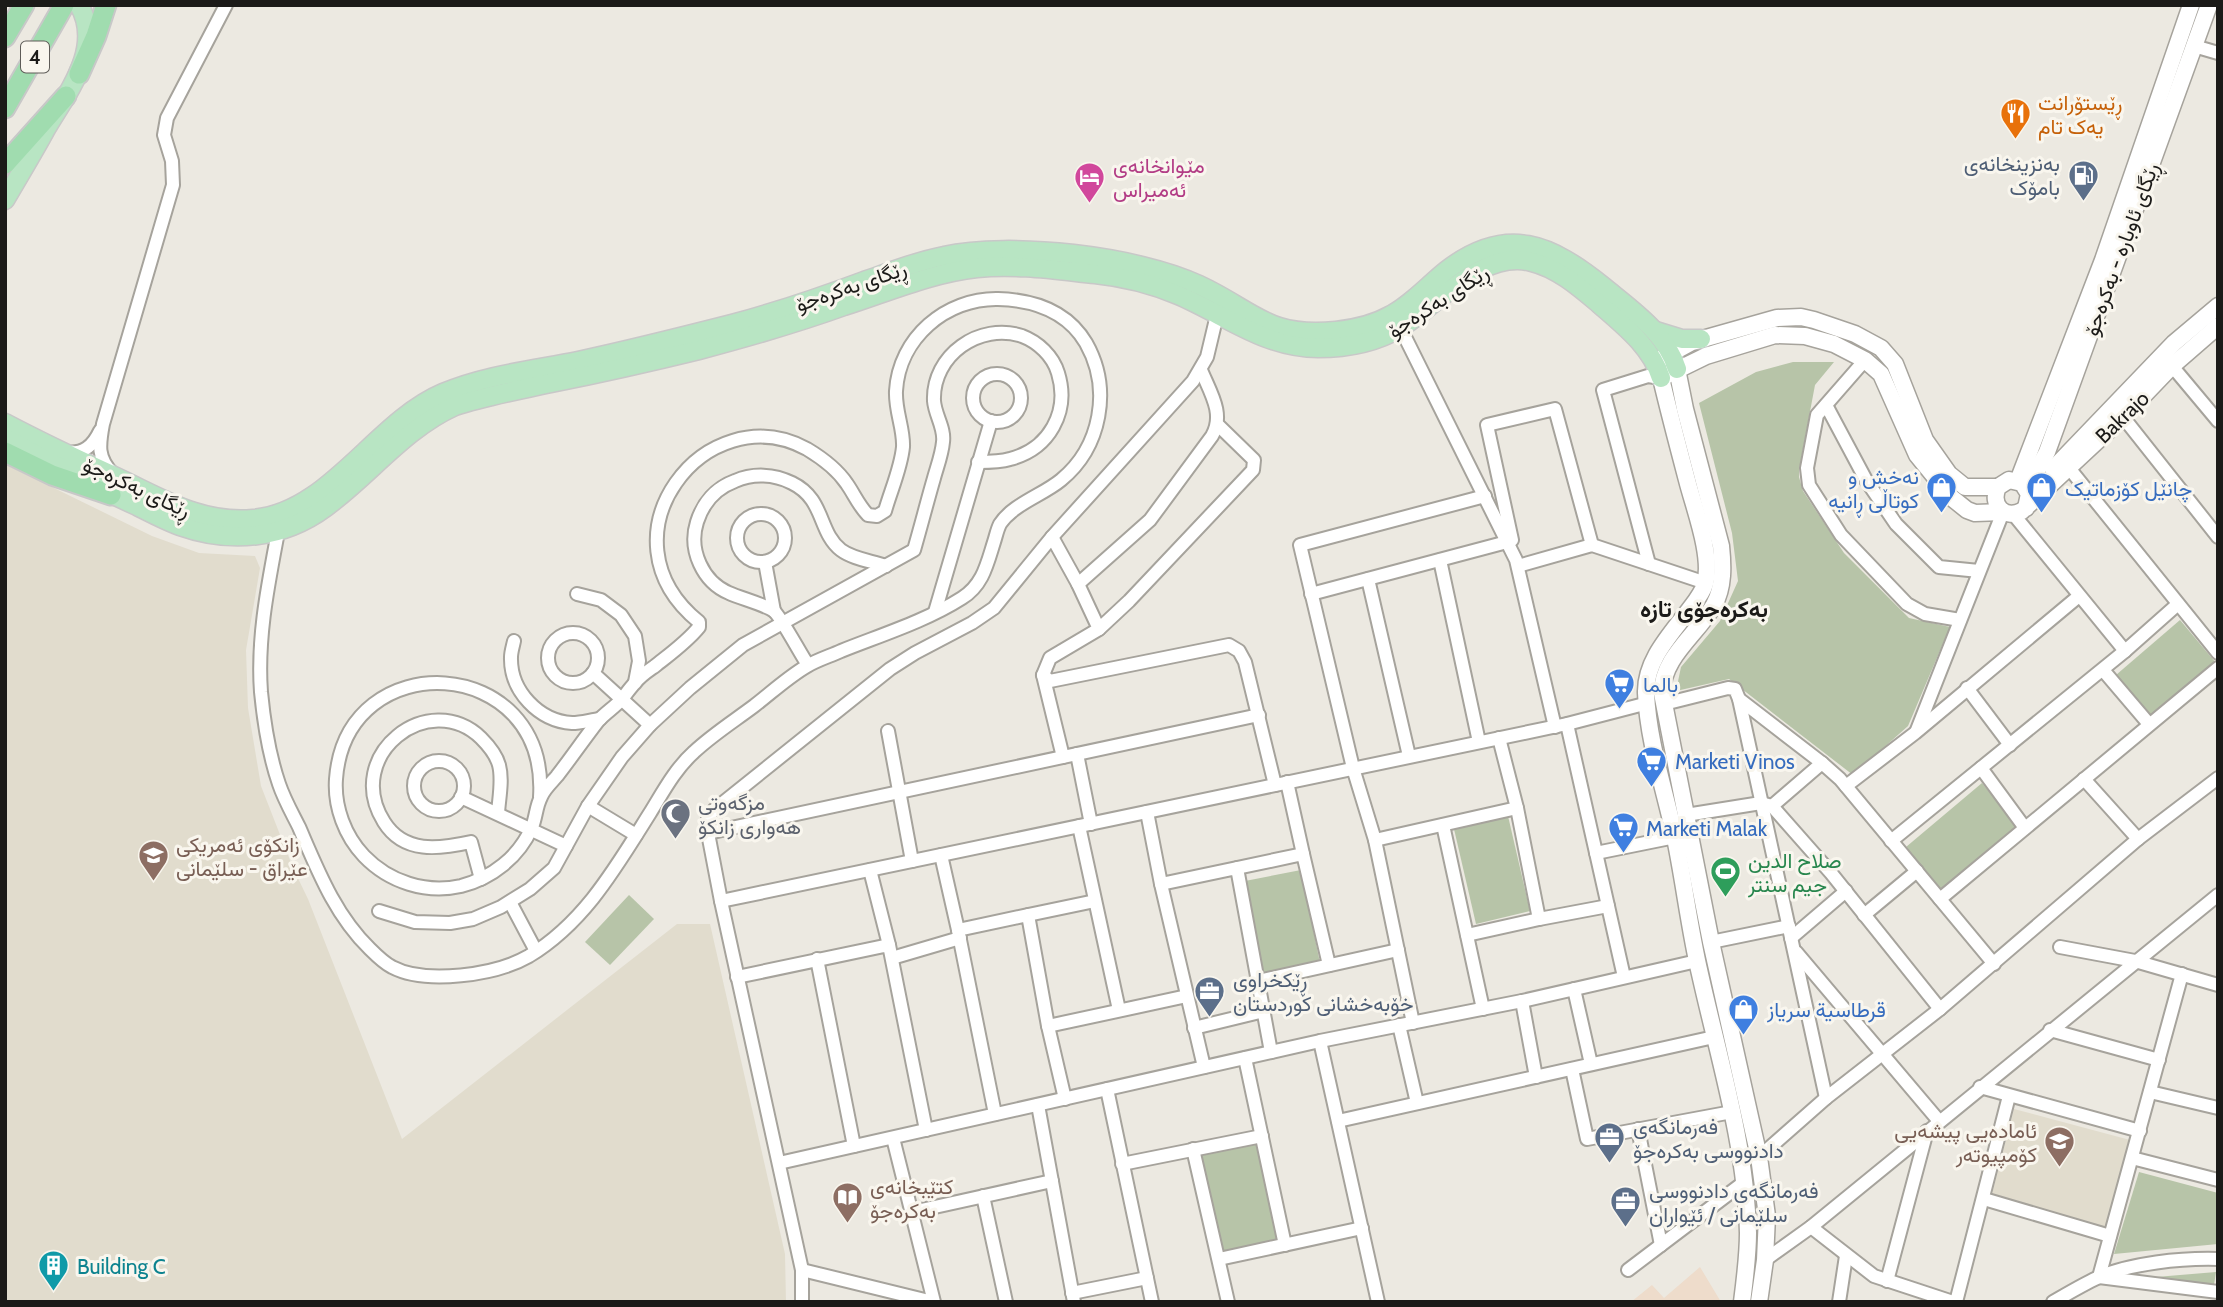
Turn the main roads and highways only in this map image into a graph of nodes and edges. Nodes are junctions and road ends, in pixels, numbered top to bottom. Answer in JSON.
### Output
{"nodes":[{"id":1,"x":24,"y":5,"type":"edge"},
{"id":2,"x":64,"y":5,"type":"edge"},
{"id":3,"x":79,"y":5,"type":"edge"},
{"id":4,"x":106,"y":5,"type":"edge"},
{"id":5,"x":2191,"y":5,"type":"edge"},
{"id":6,"x":2209,"y":5,"type":"edge"},
{"id":7,"x":5,"y":37,"type":"edge"},
{"id":8,"x":79,"y":74,"type":"junction"},
{"id":9,"x":66,"y":96,"type":"junction"},
{"id":10,"x":5,"y":108,"type":"edge"},
{"id":11,"x":2150,"y":148,"type":"junction"},
{"id":12,"x":5,"y":164,"type":"edge"},
{"id":13,"x":5,"y":200,"type":"edge"},
{"id":14,"x":2218,"y":306,"type":"edge"},
{"id":15,"x":2218,"y":326,"type":"edge"},
{"id":16,"x":1654,"y":330,"type":"junction"},
{"id":17,"x":2196,"y":334,"type":"junction"},
{"id":18,"x":1314,"y":340,"type":"junction"},
{"id":19,"x":1703,"y":348,"type":"junction"},
{"id":20,"x":1662,"y":368,"type":"junction"},
{"id":21,"x":1677,"y":412,"type":"junction"},
{"id":22,"x":5,"y":423,"type":"edge"},
{"id":23,"x":5,"y":438,"type":"edge"},
{"id":24,"x":5,"y":452,"type":"edge"},
{"id":25,"x":113,"y":486,"type":"junction"},
{"id":26,"x":1998,"y":487,"type":"junction"},
{"id":27,"x":2019,"y":500,"type":"junction"},
{"id":28,"x":280,"y":514,"type":"junction"},
{"id":29,"x":278,"y":532,"type":"junction"},
{"id":30,"x":1656,"y":704,"type":"junction"},
{"id":31,"x":1736,"y":1105,"type":"junction"},
{"id":32,"x":1754,"y":1132,"type":"junction"},
{"id":33,"x":1736,"y":1134,"type":"junction"},
{"id":34,"x":1742,"y":1302,"type":"edge"},
{"id":35,"x":1759,"y":1302,"type":"edge"}],
"edges":[{"from":1,"to":7,"type":"highway","number":"4"},
{"from":2,"to":10,"type":"highway","number":"4"},
{"from":3,"to":8,"type":"main road"},
{"from":4,"to":8,"type":"highway"},
{"from":5,"to":11,"type":"main road","name":"ڕێگای ئاوبارە - بەکرەجۆ"},
{"from":6,"to":11,"type":"main road","name":"ڕێگای ئاوبارە - بەکرەجۆ"},
{"from":8,"to":9,"type":"main road"},
{"from":9,"to":12,"type":"highway"},
{"from":9,"to":13,"type":"main road"},
{"from":11,"to":27,"type":"main road","name":"ڕێگای ئاوبارە - بەکرەجۆ"},
{"from":14,"to":17,"type":"main road"},
{"from":15,"to":17,"type":"main road","name":"Bakrajo"},
{"from":16,"to":18,"type":"main road","name":"ڕێگای بەکرەجۆ"},
{"from":16,"to":19,"type":"main road"},
{"from":16,"to":20,"type":"main road","name":"ڕێگای بەکرەجۆ"},
{"from":17,"to":27,"type":"main road"},
{"from":17,"to":27,"type":"main road","name":"Bakrajo"},
{"from":18,"to":20,"type":"main road","name":"ڕێگای بەکرەجۆ"},
{"from":18,"to":28,"type":"main road","name":"ڕێگای بەکرەجۆ"},
{"from":18,"to":29,"type":"main road","name":"ڕێگای بەکرەجۆ"},
{"from":19,"to":20,"type":"main road"},
{"from":19,"to":21,"type":"main road"},
{"from":19,"to":26,"type":"main road"},
{"from":19,"to":27,"type":"main road"},
{"from":20,"to":21,"type":"main road"},
{"from":21,"to":30,"type":"main road"},
{"from":21,"to":30,"type":"main road"},
{"from":22,"to":25,"type":"main road","name":"ڕێگای بەکرەجۆ"},
{"from":23,"to":25,"type":"main road","name":"ڕێگای بەکرەجۆ"},
{"from":24,"to":25,"type":"highway"},
{"from":25,"to":28,"type":"main road","name":"ڕێگای بەکرەجۆ"},
{"from":25,"to":29,"type":"main road","name":"ڕێگای بەکرەجۆ"},
{"from":26,"to":27,"type":"main road"},
{"from":26,"to":27,"type":"main road"},
{"from":28,"to":29,"type":"main road"},
{"from":30,"to":31,"type":"main road"},
{"from":30,"to":31,"type":"main road"},
{"from":31,"to":32,"type":"main road"},
{"from":31,"to":33,"type":"main road"},
{"from":32,"to":33,"type":"main road"},
{"from":32,"to":35,"type":"main road"},
{"from":33,"to":34,"type":"main road"}]}
